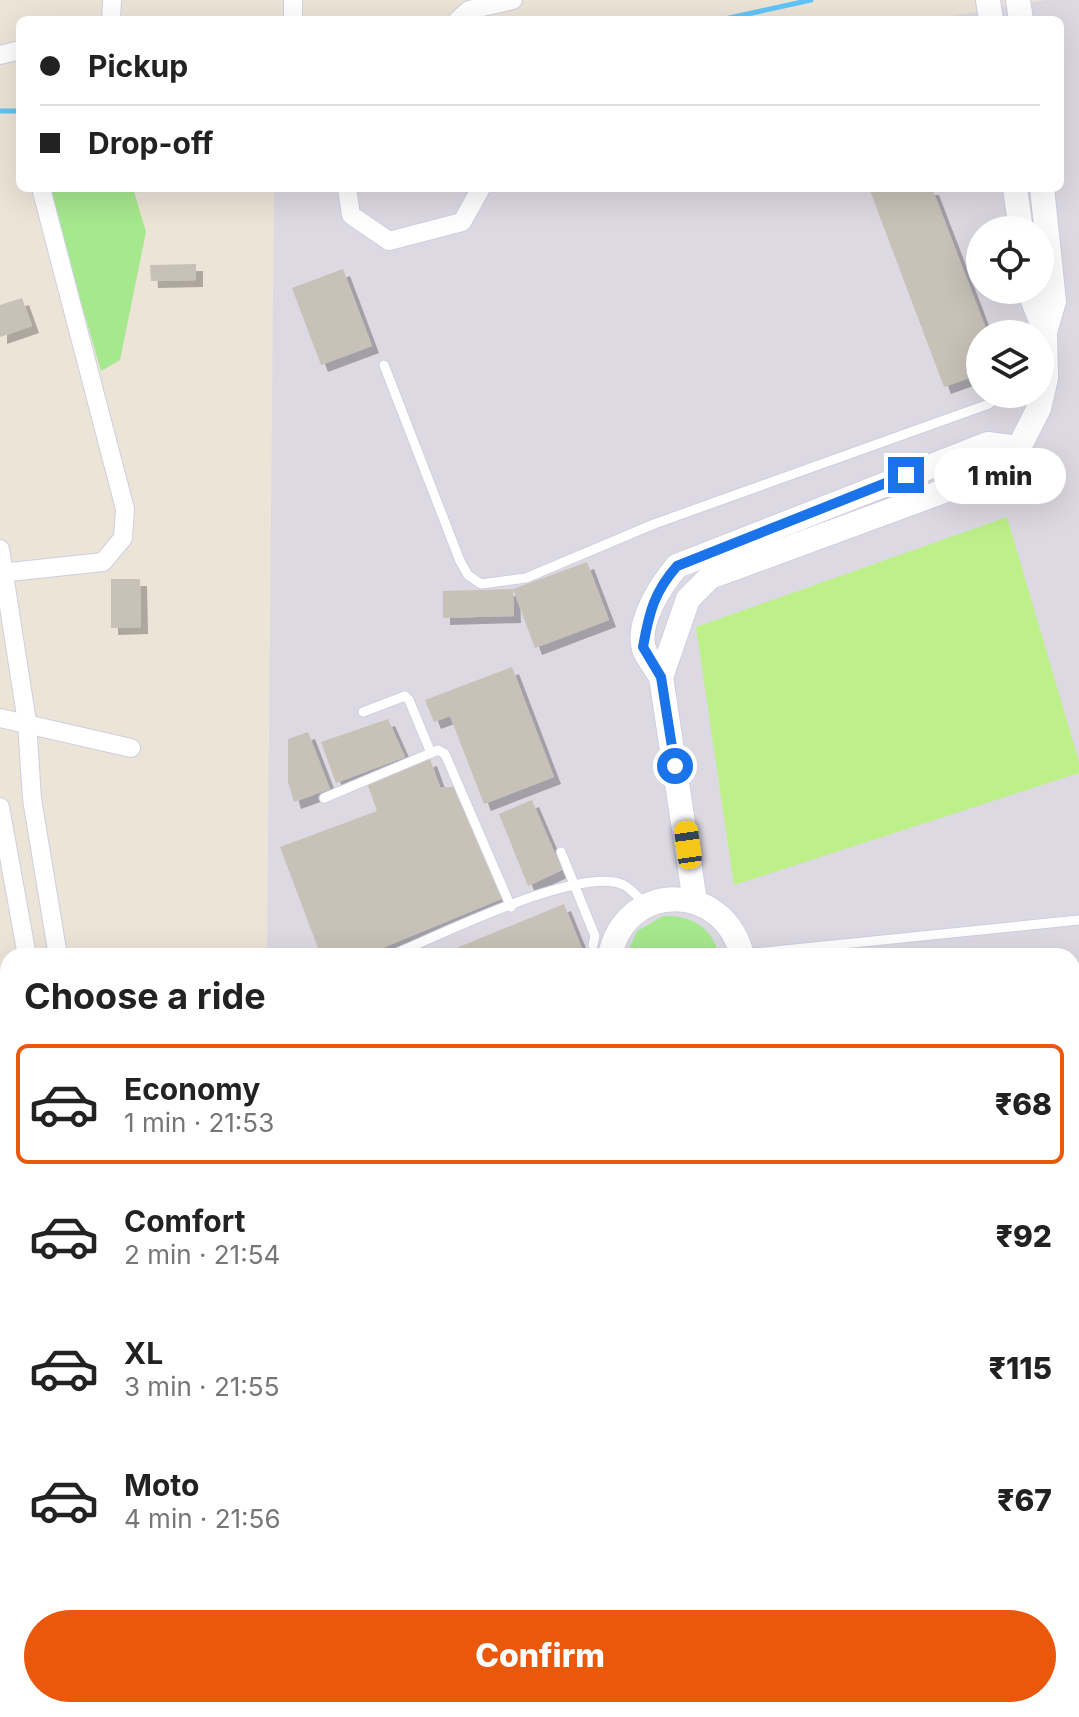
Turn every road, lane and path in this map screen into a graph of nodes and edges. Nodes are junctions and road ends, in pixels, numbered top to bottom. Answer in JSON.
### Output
{"nodes":[{"id":1,"x":513,"y":0,"type":"edge"},
{"id":2,"x":462,"y":16,"type":"edge"},
{"id":3,"x":42,"y":192,"type":"edge"},
{"id":4,"x":348,"y":192,"type":"edge"},
{"id":5,"x":479,"y":192,"type":"edge"},
{"id":6,"x":1016,"y":192,"type":"edge"},
{"id":7,"x":1042,"y":192,"type":"edge"},
{"id":8,"x":1019,"y":216,"type":"edge"},
{"id":9,"x":1048,"y":320,"type":"edge"},
{"id":10,"x":384,"y":365,"type":"dead end"},
{"id":11,"x":978,"y":408,"type":"edge"},
{"id":12,"x":1039,"y":408,"type":"edge"},
{"id":13,"x":1020,"y":448,"type":"junction"},
{"id":14,"x":0,"y":549,"type":"edge"},
{"id":15,"x":2,"y":572,"type":"edge"},
{"id":16,"x":661,"y":677,"type":"junction"},
{"id":17,"x":363,"y":712,"type":"dead end"},
{"id":18,"x":0,"y":718,"type":"edge"},
{"id":19,"x":27,"y":722,"type":"junction"},
{"id":20,"x":131,"y":748,"type":"dead end"},
{"id":21,"x":431,"y":753,"type":"junction"},
{"id":22,"x":324,"y":798,"type":"dead end"},
{"id":23,"x":0,"y":807,"type":"edge"},
{"id":24,"x":561,"y":852,"type":"dead end"},
{"id":25,"x":574,"y":884,"type":"junction"},
{"id":26,"x":695,"y":902,"type":"junction"},
{"id":27,"x":647,"y":906,"type":"junction"},
{"id":28,"x":511,"y":907,"type":"junction"},
{"id":29,"x":1079,"y":920,"type":"edge"},
{"id":30,"x":26,"y":948,"type":"edge"},
{"id":31,"x":57,"y":948,"type":"edge"},
{"id":32,"x":410,"y":948,"type":"edge"},
{"id":33,"x":601,"y":948,"type":"edge"},
{"id":34,"x":604,"y":948,"type":"edge"},
{"id":35,"x":739,"y":948,"type":"edge"},
{"id":36,"x":809,"y":948,"type":"edge"}],
"edges":[{"from":1,"to":2,"type":"street"},
{"from":3,"to":15,"type":"street"},
{"from":4,"to":5,"type":"street"},
{"from":6,"to":8,"type":"street"},
{"from":7,"to":9,"type":"street"},
{"from":10,"to":11,"type":"lane"},
{"from":12,"to":13,"type":"street"},
{"from":13,"to":16,"type":"street"},
{"from":13,"to":16,"type":"street"},
{"from":14,"to":15,"type":"street"},
{"from":15,"to":19,"type":"street"},
{"from":16,"to":26,"type":"street"},
{"from":17,"to":21,"type":"lane"},
{"from":18,"to":19,"type":"street"},
{"from":19,"to":20,"type":"street"},
{"from":19,"to":31,"type":"street"},
{"from":21,"to":22,"type":"lane"},
{"from":21,"to":28,"type":"lane"},
{"from":23,"to":30,"type":"street"},
{"from":24,"to":25,"type":"lane"},
{"from":25,"to":27,"type":"lane"},
{"from":25,"to":28,"type":"lane"},
{"from":25,"to":33,"type":"lane"},
{"from":26,"to":27,"type":"street"},
{"from":26,"to":35,"type":"street"},
{"from":27,"to":34,"type":"street"},
{"from":28,"to":32,"type":"lane"},
{"from":29,"to":36,"type":"lane"}]}
